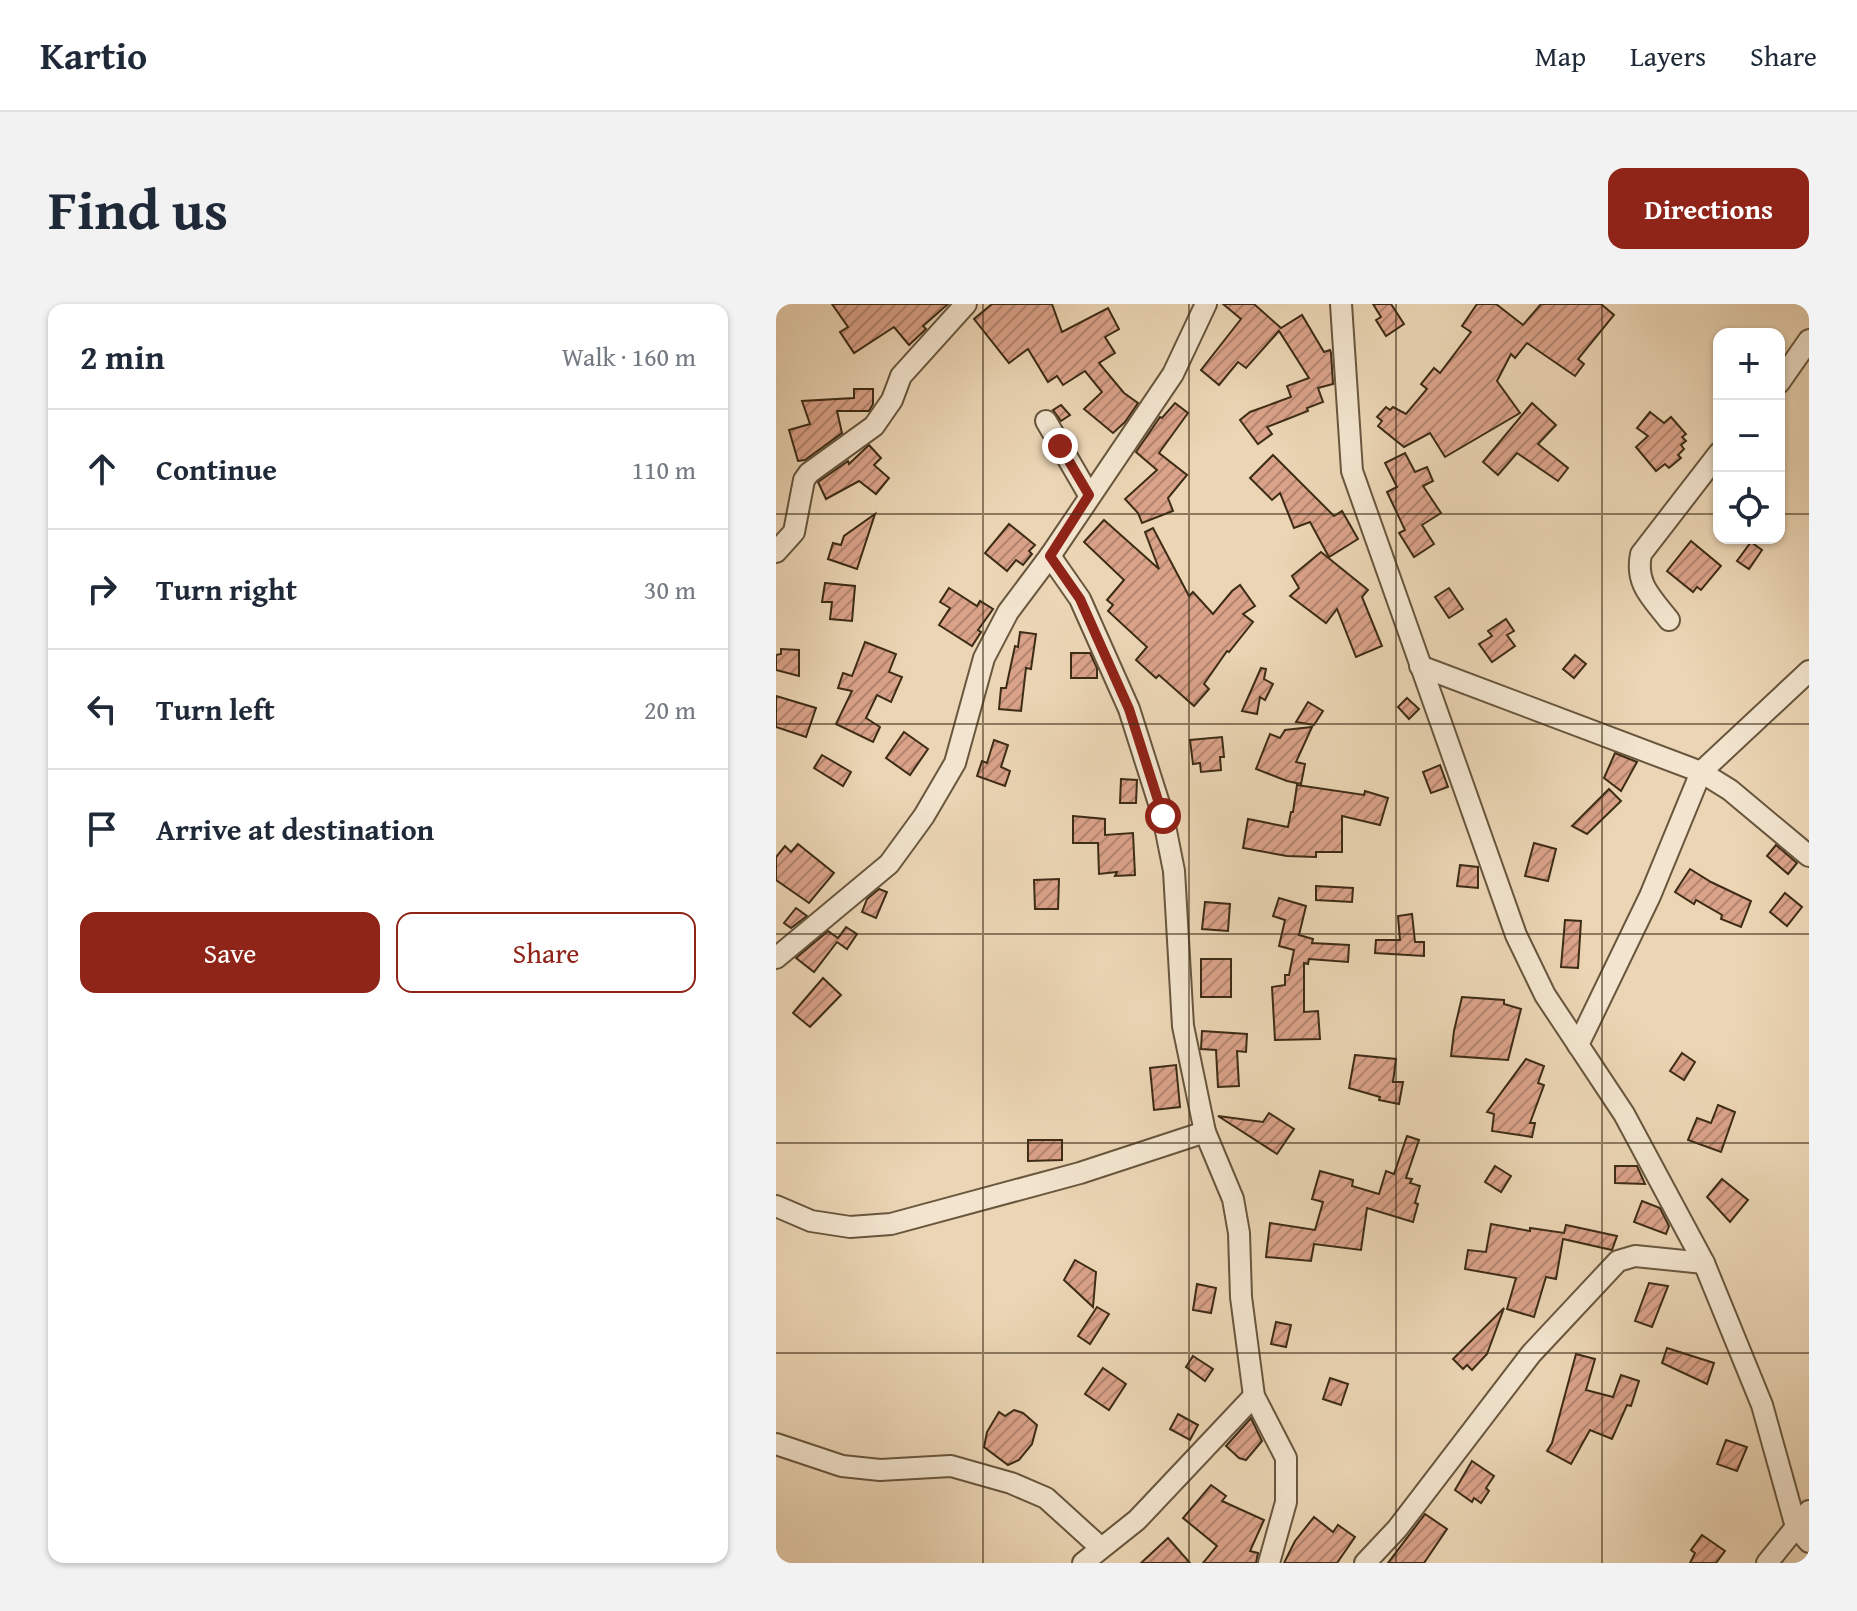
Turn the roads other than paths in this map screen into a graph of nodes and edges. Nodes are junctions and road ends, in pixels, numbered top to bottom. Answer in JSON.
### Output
{"nodes":[{"id":1,"x":966,"y":304,"type":"edge"},
{"id":2,"x":1206,"y":304,"type":"edge"},
{"id":3,"x":1341,"y":304,"type":"edge"},
{"id":4,"x":1809,"y":340,"type":"edge"},
{"id":5,"x":1785,"y":374,"type":"edge"},
{"id":6,"x":1046,"y":421,"type":"dead end"},
{"id":7,"x":1713,"y":461,"type":"edge"},
{"id":8,"x":1089,"y":495,"type":"junction"},
{"id":9,"x":776,"y":552,"type":"edge"},
{"id":10,"x":1050,"y":556,"type":"junction"},
{"id":11,"x":1669,"y":620,"type":"dead end"},
{"id":12,"x":1420,"y":666,"type":"junction"},
{"id":13,"x":1809,"y":671,"type":"edge"},
{"id":14,"x":1701,"y":772,"type":"junction"},
{"id":15,"x":1809,"y":856,"type":"edge"},
{"id":16,"x":776,"y":958,"type":"edge"},
{"id":17,"x":1578,"y":1045,"type":"junction"},
{"id":18,"x":1205,"y":1132,"type":"junction"},
{"id":19,"x":776,"y":1206,"type":"edge"},
{"id":20,"x":1704,"y":1263,"type":"junction"},
{"id":21,"x":1254,"y":1396,"type":"junction"},
{"id":22,"x":776,"y":1444,"type":"edge"},
{"id":23,"x":1805,"y":1527,"type":"edge"},
{"id":24,"x":1100,"y":1547,"type":"junction"},
{"id":25,"x":1083,"y":1563,"type":"edge"},
{"id":26,"x":1269,"y":1563,"type":"edge"},
{"id":27,"x":1365,"y":1563,"type":"edge"},
{"id":28,"x":1767,"y":1563,"type":"edge"}],
"edges":[{"from":1,"to":9,"type":"street"},
{"from":2,"to":8,"type":"street"},
{"from":3,"to":12,"type":"street"},
{"from":4,"to":5,"type":"street"},
{"from":6,"to":8,"type":"street"},
{"from":7,"to":11,"type":"street"},
{"from":8,"to":10,"type":"street"},
{"from":10,"to":16,"type":"street"},
{"from":10,"to":18,"type":"street"},
{"from":12,"to":14,"type":"street"},
{"from":12,"to":17,"type":"street"},
{"from":13,"to":14,"type":"street"},
{"from":14,"to":15,"type":"street"},
{"from":14,"to":17,"type":"street"},
{"from":17,"to":20,"type":"street"},
{"from":18,"to":19,"type":"street"},
{"from":18,"to":21,"type":"street"},
{"from":20,"to":23,"type":"street"},
{"from":20,"to":27,"type":"street"},
{"from":21,"to":24,"type":"street"},
{"from":21,"to":26,"type":"street"},
{"from":22,"to":24,"type":"street"},
{"from":23,"to":28,"type":"street"},
{"from":24,"to":25,"type":"street"}]}
